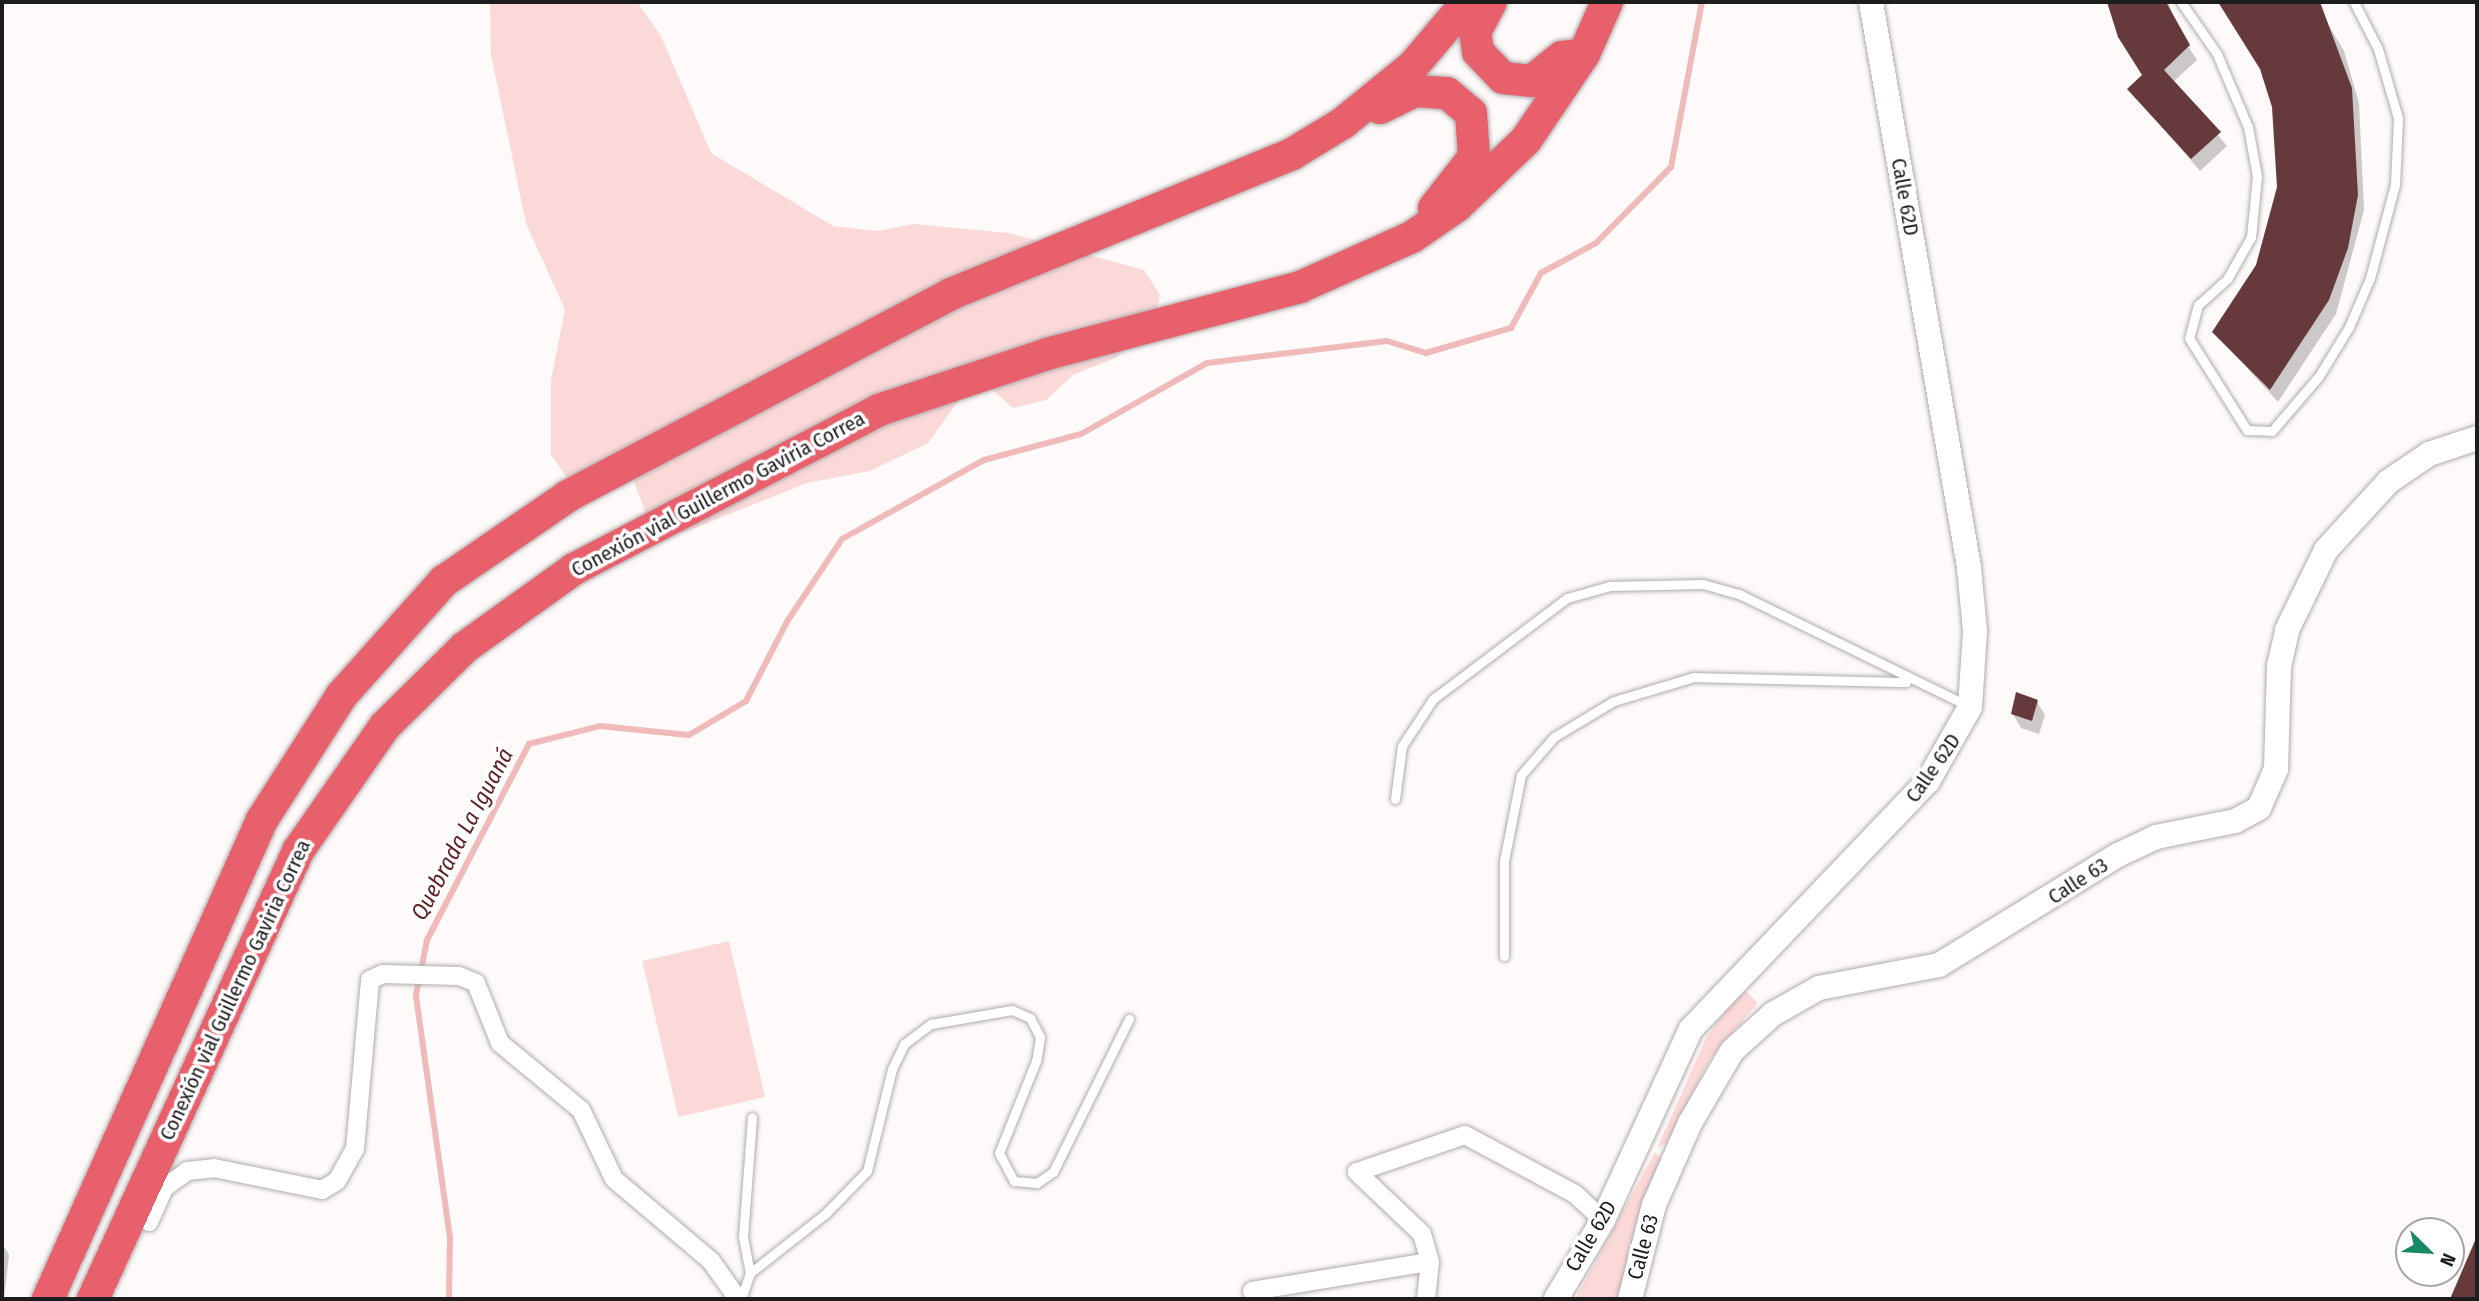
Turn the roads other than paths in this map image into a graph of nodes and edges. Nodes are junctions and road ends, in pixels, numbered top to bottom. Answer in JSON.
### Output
{"nodes":[{"id":1,"x":1467,"y":2,"type":"edge"},
{"id":2,"x":1491,"y":2,"type":"edge"},
{"id":3,"x":1607,"y":2,"type":"edge"},
{"id":4,"x":1871,"y":2,"type":"edge"},
{"id":5,"x":2181,"y":2,"type":"edge"},
{"id":6,"x":2354,"y":2,"type":"edge"},
{"id":7,"x":1584,"y":54,"type":"junction"},
{"id":8,"x":1365,"y":107,"type":"junction"},
{"id":9,"x":1412,"y":237,"type":"junction"},
{"id":10,"x":2477,"y":438,"type":"edge"},
{"id":11,"x":1908,"y":682,"type":"junction"},
{"id":12,"x":1970,"y":707,"type":"junction"},
{"id":13,"x":1395,"y":799,"type":"dead end"},
{"id":14,"x":1504,"y":956,"type":"dead end"},
{"id":15,"x":1129,"y":1019,"type":"dead end"},
{"id":16,"x":752,"y":1117,"type":"dead end"},
{"id":17,"x":1603,"y":1220,"type":"junction"},
{"id":18,"x":149,"y":1222,"type":"dead end"},
{"id":19,"x":1430,"y":1262,"type":"junction"},
{"id":20,"x":750,"y":1273,"type":"junction"},
{"id":21,"x":1252,"y":1291,"type":"dead end"},
{"id":22,"x":48,"y":1299,"type":"edge"},
{"id":23,"x":93,"y":1299,"type":"edge"},
{"id":24,"x":739,"y":1299,"type":"edge"},
{"id":25,"x":1426,"y":1299,"type":"edge"},
{"id":26,"x":1556,"y":1299,"type":"edge"},
{"id":27,"x":1630,"y":1299,"type":"edge"}],
"edges":[{"from":1,"to":8,"type":"highway","name":"Conexión vial Guillermo Gaviria Correa"},
{"from":2,"to":7,"type":"highway"},
{"from":3,"to":7,"type":"highway","name":"Conexión vial Guillermo Gaviria Correa"},
{"from":4,"to":12,"type":"main road","name":"Calle 62D"},
{"from":5,"to":6,"type":"lane"},
{"from":7,"to":9,"type":"highway","name":"Conexión vial Guillermo Gaviria Correa"},
{"from":8,"to":9,"type":"highway"},
{"from":8,"to":22,"type":"highway","name":"Conexión vial Guillermo Gaviria Correa"},
{"from":9,"to":23,"type":"highway","name":"Conexión vial Guillermo Gaviria Correa"},
{"from":10,"to":27,"type":"main road","name":"Calle 63"},
{"from":11,"to":12,"type":"lane"},
{"from":11,"to":13,"type":"lane"},
{"from":11,"to":14,"type":"lane"},
{"from":12,"to":17,"type":"main road","name":"Calle 62D"},
{"from":15,"to":20,"type":"lane"},
{"from":16,"to":20,"type":"lane"},
{"from":17,"to":19,"type":"street"},
{"from":17,"to":26,"type":"main road","name":"Calle 62D"},
{"from":18,"to":24,"type":"street"},
{"from":19,"to":21,"type":"street"},
{"from":19,"to":25,"type":"street"},
{"from":20,"to":24,"type":"lane"}]}
